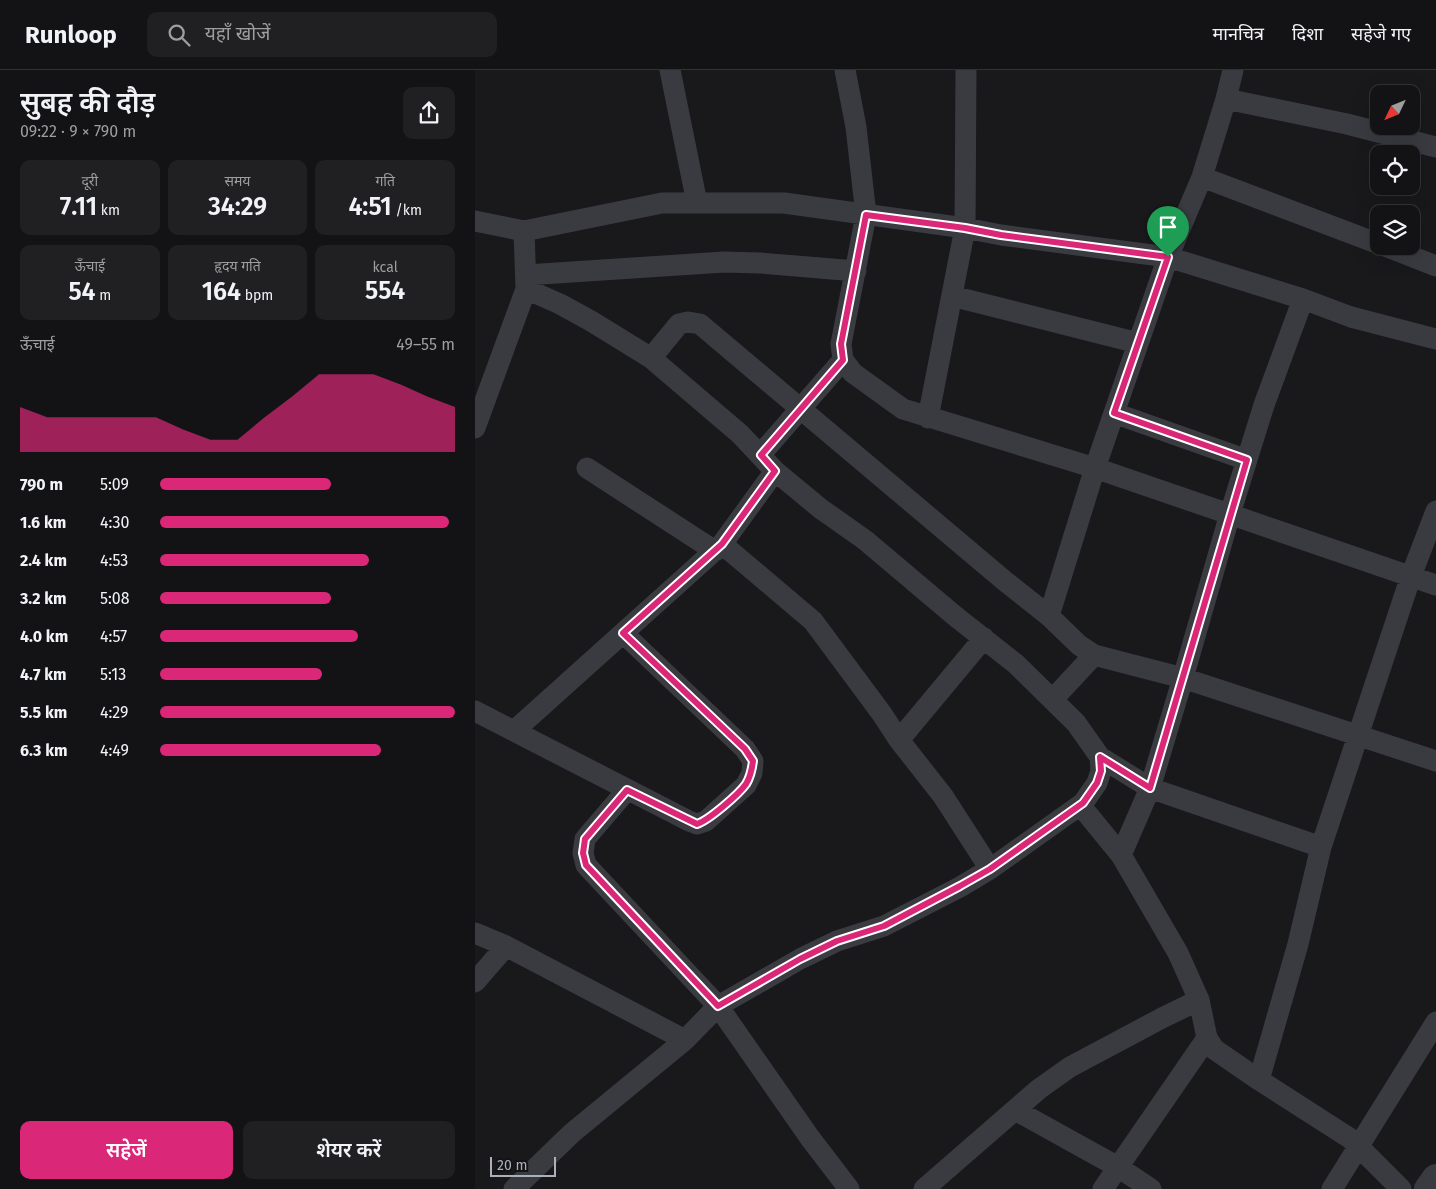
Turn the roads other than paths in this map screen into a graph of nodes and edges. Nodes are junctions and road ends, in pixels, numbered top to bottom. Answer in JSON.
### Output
{"nodes":[{"id":1,"x":670,"y":70,"type":"edge"},
{"id":2,"x":845,"y":70,"type":"edge"},
{"id":3,"x":965,"y":70,"type":"edge"},
{"id":4,"x":1233,"y":70,"type":"edge"},
{"id":5,"x":1226,"y":99,"type":"junction"},
{"id":6,"x":1436,"y":147,"type":"edge"},
{"id":7,"x":1202,"y":177,"type":"junction"},
{"id":8,"x":697,"y":203,"type":"junction"},
{"id":9,"x":866,"y":215,"type":"junction"},
{"id":10,"x":475,"y":221,"type":"edge"},
{"id":11,"x":965,"y":228,"type":"junction"},
{"id":12,"x":524,"y":231,"type":"junction"},
{"id":13,"x":1370,"y":241,"type":"edge"},
{"id":14,"x":1408,"y":255,"type":"edge"},
{"id":15,"x":1168,"y":257,"type":"junction"},
{"id":16,"x":1436,"y":266,"type":"edge"},
{"id":17,"x":855,"y":272,"type":"junction"},
{"id":18,"x":526,"y":282,"type":"junction"},
{"id":19,"x":952,"y":296,"type":"junction"},
{"id":20,"x":1303,"y":299,"type":"junction"},
{"id":21,"x":1436,"y":339,"type":"edge"},
{"id":22,"x":1138,"y":343,"type":"junction"},
{"id":23,"x":651,"y":358,"type":"junction"},
{"id":24,"x":843,"y":360,"type":"junction"},
{"id":25,"x":799,"y":409,"type":"junction"},
{"id":26,"x":1114,"y":413,"type":"junction"},
{"id":27,"x":928,"y":418,"type":"junction"},
{"id":28,"x":475,"y":428,"type":"edge"},
{"id":29,"x":761,"y":455,"type":"junction"},
{"id":30,"x":1247,"y":460,"type":"junction"},
{"id":31,"x":587,"y":468,"type":"dead end"},
{"id":32,"x":1095,"y":468,"type":"junction"},
{"id":33,"x":775,"y":471,"type":"junction"},
{"id":34,"x":1436,"y":511,"type":"edge"},
{"id":35,"x":1230,"y":514,"type":"junction"},
{"id":36,"x":718,"y":548,"type":"junction"},
{"id":37,"x":1411,"y":576,"type":"junction"},
{"id":38,"x":1436,"y":585,"type":"edge"},
{"id":39,"x":1049,"y":616,"type":"junction"},
{"id":40,"x":623,"y":633,"type":"junction"},
{"id":41,"x":984,"y":638,"type":"junction"},
{"id":42,"x":1094,"y":655,"type":"junction"},
{"id":43,"x":1183,"y":678,"type":"junction"},
{"id":44,"x":1053,"y":699,"type":"junction"},
{"id":45,"x":475,"y":711,"type":"edge"},
{"id":46,"x":514,"y":731,"type":"junction"},
{"id":47,"x":1358,"y":736,"type":"junction"},
{"id":48,"x":899,"y":740,"type":"junction"},
{"id":49,"x":1100,"y":757,"type":"junction"},
{"id":50,"x":1436,"y":761,"type":"edge"},
{"id":51,"x":1150,"y":788,"type":"junction"},
{"id":52,"x":627,"y":790,"type":"junction"},
{"id":53,"x":1083,"y":803,"type":"junction"},
{"id":54,"x":1321,"y":847,"type":"junction"},
{"id":55,"x":1121,"y":855,"type":"junction"},
{"id":56,"x":990,"y":869,"type":"junction"},
{"id":57,"x":475,"y":933,"type":"edge"},
{"id":58,"x":506,"y":946,"type":"junction"},
{"id":59,"x":475,"y":982,"type":"edge"},
{"id":60,"x":1199,"y":1000,"type":"junction"},
{"id":61,"x":718,"y":1006,"type":"junction"},
{"id":62,"x":1436,"y":1022,"type":"edge"},
{"id":63,"x":1207,"y":1038,"type":"junction"},
{"id":64,"x":685,"y":1040,"type":"junction"},
{"id":65,"x":1259,"y":1080,"type":"junction"},
{"id":66,"x":1015,"y":1110,"type":"junction"},
{"id":67,"x":1359,"y":1146,"type":"junction"},
{"id":68,"x":1118,"y":1167,"type":"junction"},
{"id":69,"x":1436,"y":1178,"type":"edge"},
{"id":70,"x":936,"y":1186,"type":"edge"},
{"id":71,"x":514,"y":1189,"type":"edge"},
{"id":72,"x":849,"y":1189,"type":"edge"},
{"id":73,"x":1103,"y":1189,"type":"edge"},
{"id":74,"x":1151,"y":1189,"type":"edge"},
{"id":75,"x":1332,"y":1189,"type":"edge"},
{"id":76,"x":1401,"y":1189,"type":"edge"},
{"id":77,"x":1428,"y":1189,"type":"edge"}],
"edges":[{"from":1,"to":8,"type":"street"},
{"from":2,"to":9,"type":"street"},
{"from":3,"to":11,"type":"street"},
{"from":4,"to":5,"type":"street"},
{"from":5,"to":6,"type":"street"},
{"from":5,"to":7,"type":"street"},
{"from":7,"to":13,"type":"street"},
{"from":7,"to":15,"type":"street"},
{"from":8,"to":9,"type":"street"},
{"from":8,"to":12,"type":"street"},
{"from":9,"to":11,"type":"street"},
{"from":9,"to":17,"type":"street"},
{"from":10,"to":12,"type":"street"},
{"from":11,"to":15,"type":"street"},
{"from":11,"to":19,"type":"street"},
{"from":12,"to":18,"type":"street"},
{"from":14,"to":16,"type":"street"},
{"from":15,"to":20,"type":"street"},
{"from":15,"to":22,"type":"street"},
{"from":17,"to":18,"type":"street"},
{"from":17,"to":24,"type":"street"},
{"from":18,"to":23,"type":"street"},
{"from":18,"to":28,"type":"street"},
{"from":19,"to":22,"type":"street"},
{"from":19,"to":27,"type":"street"},
{"from":20,"to":21,"type":"street"},
{"from":20,"to":30,"type":"street"},
{"from":22,"to":26,"type":"street"},
{"from":23,"to":25,"type":"street"},
{"from":23,"to":29,"type":"street"},
{"from":24,"to":25,"type":"street"},
{"from":24,"to":27,"type":"street"},
{"from":25,"to":29,"type":"street"},
{"from":25,"to":39,"type":"street"},
{"from":26,"to":30,"type":"street"},
{"from":26,"to":32,"type":"street"},
{"from":27,"to":32,"type":"street"},
{"from":29,"to":33,"type":"street"},
{"from":30,"to":35,"type":"street"},
{"from":31,"to":36,"type":"street"},
{"from":32,"to":35,"type":"street"},
{"from":32,"to":39,"type":"street"},
{"from":33,"to":36,"type":"street"},
{"from":33,"to":41,"type":"street"},
{"from":34,"to":37,"type":"street"},
{"from":35,"to":37,"type":"street"},
{"from":35,"to":43,"type":"street"},
{"from":36,"to":40,"type":"street"},
{"from":36,"to":48,"type":"street"},
{"from":37,"to":38,"type":"street"},
{"from":37,"to":47,"type":"street"},
{"from":39,"to":42,"type":"street"},
{"from":40,"to":46,"type":"street"},
{"from":40,"to":52,"type":"street"},
{"from":41,"to":44,"type":"street"},
{"from":41,"to":48,"type":"street"},
{"from":42,"to":43,"type":"street"},
{"from":42,"to":44,"type":"street"},
{"from":43,"to":47,"type":"street"},
{"from":43,"to":51,"type":"street"},
{"from":44,"to":49,"type":"street"},
{"from":45,"to":46,"type":"street"},
{"from":46,"to":52,"type":"street"},
{"from":47,"to":50,"type":"street"},
{"from":47,"to":54,"type":"street"},
{"from":48,"to":56,"type":"street"},
{"from":49,"to":51,"type":"street"},
{"from":49,"to":53,"type":"street"},
{"from":51,"to":54,"type":"street"},
{"from":51,"to":55,"type":"street"},
{"from":52,"to":61,"type":"street"},
{"from":53,"to":55,"type":"street"},
{"from":53,"to":56,"type":"street"},
{"from":54,"to":65,"type":"street"},
{"from":55,"to":60,"type":"street"},
{"from":56,"to":61,"type":"street"},
{"from":57,"to":58,"type":"street"},
{"from":58,"to":59,"type":"street"},
{"from":58,"to":64,"type":"street"},
{"from":60,"to":63,"type":"street"},
{"from":60,"to":66,"type":"street"},
{"from":61,"to":64,"type":"street"},
{"from":61,"to":72,"type":"street"},
{"from":62,"to":67,"type":"street"},
{"from":63,"to":65,"type":"street"},
{"from":63,"to":68,"type":"street"},
{"from":64,"to":71,"type":"street"},
{"from":65,"to":67,"type":"street"},
{"from":66,"to":68,"type":"street"},
{"from":66,"to":70,"type":"street"},
{"from":67,"to":75,"type":"street"},
{"from":67,"to":76,"type":"street"},
{"from":68,"to":73,"type":"street"},
{"from":68,"to":74,"type":"street"},
{"from":69,"to":77,"type":"street"}]}
